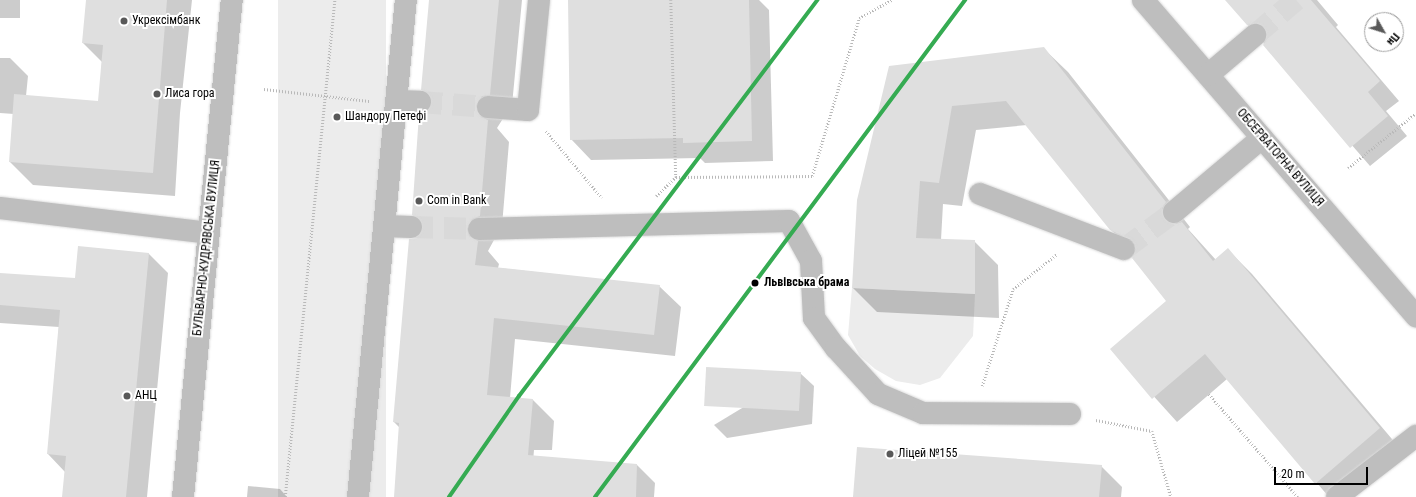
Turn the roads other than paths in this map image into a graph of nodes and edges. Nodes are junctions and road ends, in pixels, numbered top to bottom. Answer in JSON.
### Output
{"nodes":[{"id":1,"x":232,"y":0,"type":"edge"},
{"id":2,"x":406,"y":0,"type":"edge"},
{"id":3,"x":539,"y":0,"type":"edge"},
{"id":4,"x":1143,"y":0,"type":"edge"},
{"id":5,"x":1255,"y":35,"type":"tunnel mouth"},
{"id":6,"x":1208,"y":75,"type":"junction"},
{"id":7,"x":396,"y":101,"type":"junction"},
{"id":8,"x":420,"y":102,"type":"tunnel mouth"},
{"id":9,"x":488,"y":107,"type":"tunnel mouth"},
{"id":10,"x":1262,"y":138,"type":"junction"},
{"id":11,"x":980,"y":194,"type":"dead end"},
{"id":12,"x":0,"y":208,"type":"edge"},
{"id":13,"x":1174,"y":212,"type":"tunnel mouth"},
{"id":14,"x":384,"y":226,"type":"junction"},
{"id":15,"x":411,"y":227,"type":"tunnel mouth"},
{"id":16,"x":479,"y":229,"type":"tunnel mouth"},
{"id":17,"x":209,"y":234,"type":"junction"},
{"id":18,"x":1124,"y":248,"type":"dead end"},
{"id":19,"x":1416,"y":316,"type":"edge"},
{"id":20,"x":1070,"y":414,"type":"road end"},
{"id":21,"x":1416,"y":436,"type":"edge"},
{"id":22,"x":183,"y":497,"type":"edge"},
{"id":23,"x":358,"y":497,"type":"edge"},
{"id":24,"x":1337,"y":497,"type":"edge"}],
"edges":[{"from":1,"to":17,"type":"main road","name":"БУЛЬВАРНО-КУДРЯВСЬКА ВУЛИЦЯ"},
{"from":2,"to":7,"type":"main road"},
{"from":3,"to":9,"type":"main road"},
{"from":4,"to":6,"type":"main road","name":"ОБСЕРВАТОРНА ВУЛИЦЯ"},
{"from":5,"to":6,"type":"main road"},
{"from":6,"to":10,"type":"main road","name":"ОБСЕРВАТОРНА ВУЛИЦЯ"},
{"from":7,"to":8,"type":"main road"},
{"from":7,"to":14,"type":"main road"},
{"from":10,"to":13,"type":"main road"},
{"from":10,"to":19,"type":"main road","name":"ОБСЕРВАТОРНА ВУЛИЦЯ"},
{"from":11,"to":18,"type":"main road"},
{"from":12,"to":17,"type":"main road"},
{"from":14,"to":15,"type":"main road"},
{"from":14,"to":23,"type":"main road"},
{"from":16,"to":20,"type":"main road"},
{"from":17,"to":22,"type":"main road","name":"БУЛЬВАРНО-КУДРЯВСЬКА ВУЛИЦЯ"},
{"from":21,"to":24,"type":"main road"}]}
